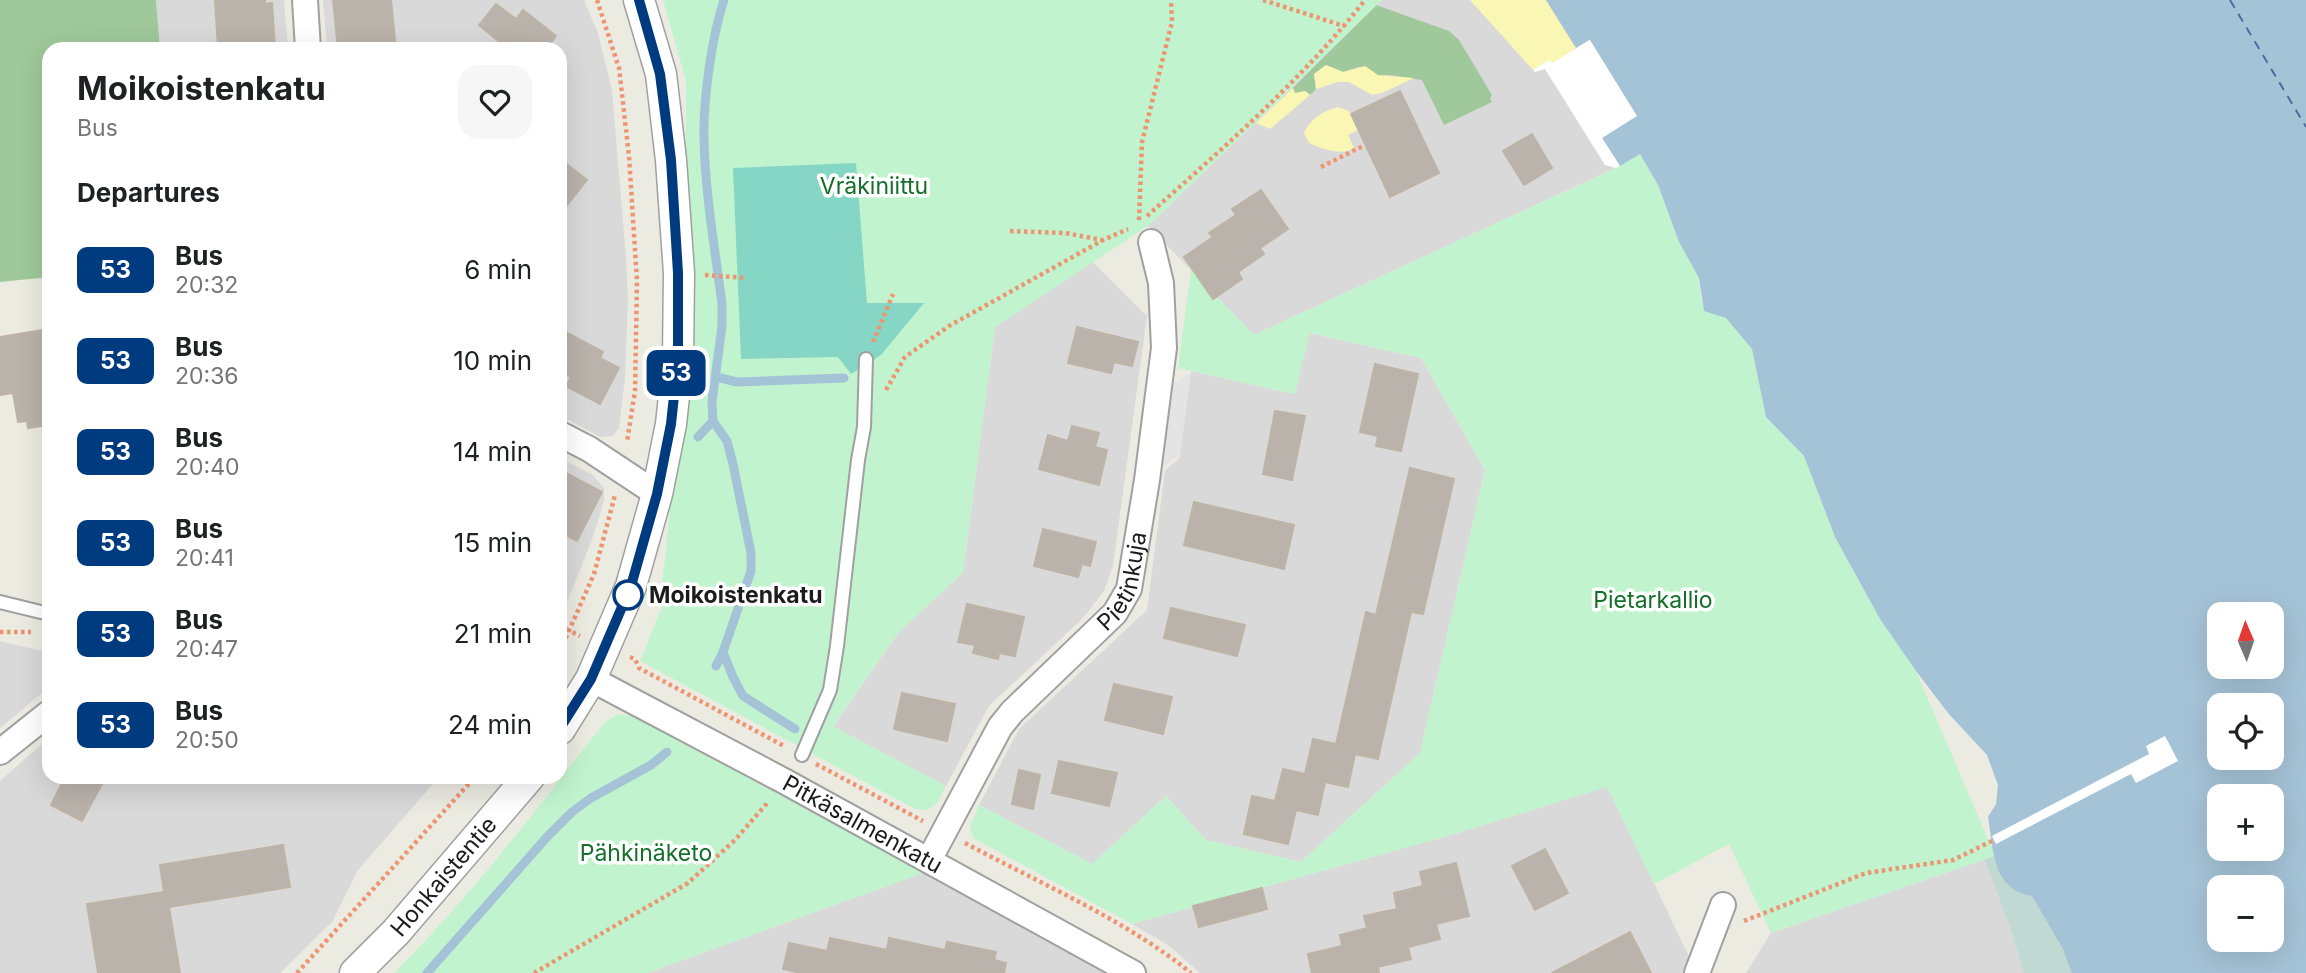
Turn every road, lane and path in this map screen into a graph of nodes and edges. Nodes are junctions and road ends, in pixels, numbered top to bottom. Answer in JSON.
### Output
{"nodes":[{"id":1,"x":305,"y":0,"type":"edge"},
{"id":2,"x":597,"y":0,"type":"edge"},
{"id":3,"x":639,"y":0,"type":"edge"},
{"id":4,"x":1171,"y":0,"type":"edge"},
{"id":5,"x":1264,"y":0,"type":"edge"},
{"id":6,"x":1365,"y":0,"type":"edge"},
{"id":7,"x":1344,"y":26,"type":"junction"},
{"id":8,"x":308,"y":42,"type":"edge"},
{"id":9,"x":1365,"y":145,"type":"dead end"},
{"id":10,"x":1321,"y":167,"type":"dead end"},
{"id":11,"x":1010,"y":231,"type":"dead end"},
{"id":12,"x":1144,"y":233,"type":"junction"},
{"id":13,"x":1103,"y":240,"type":"junction"},
{"id":14,"x":678,"y":273,"type":"junction"},
{"id":15,"x":746,"y":278,"type":"dead end"},
{"id":16,"x":893,"y":294,"type":"dead end"},
{"id":17,"x":866,"y":359,"type":"joint"},
{"id":18,"x":864,"y":427,"type":"junction"},
{"id":19,"x":567,"y":438,"type":"edge"},
{"id":20,"x":622,"y":471,"type":"junction"},
{"id":21,"x":657,"y":494,"type":"junction"},
{"id":22,"x":0,"y":602,"type":"edge"},
{"id":23,"x":42,"y":612,"type":"edge"},
{"id":24,"x":567,"y":630,"type":"edge"},
{"id":25,"x":570,"y":631,"type":"junction"},
{"id":26,"x":567,"y":637,"type":"edge"},
{"id":27,"x":635,"y":659,"type":"dead end"},
{"id":28,"x":591,"y":679,"type":"junction"},
{"id":29,"x":567,"y":718,"type":"edge"},
{"id":30,"x":42,"y":719,"type":"edge"},
{"id":31,"x":0,"y":752,"type":"edge"},
{"id":32,"x":802,"y":755,"type":"junction"},
{"id":33,"x":469,"y":784,"type":"edge"},
{"id":34,"x":518,"y":784,"type":"edge"},
{"id":35,"x":772,"y":797,"type":"dead end"},
{"id":36,"x":945,"y":832,"type":"junction"},
{"id":37,"x":1994,"y":840,"type":"dead end"},
{"id":38,"x":929,"y":860,"type":"junction"},
{"id":39,"x":1723,"y":905,"type":"dead end"},
{"id":40,"x":1711,"y":934,"type":"junction"},
{"id":41,"x":297,"y":973,"type":"edge"},
{"id":42,"x":355,"y":973,"type":"edge"},
{"id":43,"x":534,"y":973,"type":"edge"},
{"id":44,"x":1133,"y":973,"type":"edge"},
{"id":45,"x":1191,"y":973,"type":"edge"},
{"id":46,"x":1697,"y":973,"type":"edge"}],
"edges":[{"from":1,"to":8,"type":"street"},
{"from":2,"to":20,"type":"path"},
{"from":3,"to":14,"type":"street"},
{"from":4,"to":12,"type":"path"},
{"from":5,"to":7,"type":"path"},
{"from":6,"to":7,"type":"path"},
{"from":7,"to":12,"type":"path"},
{"from":9,"to":10,"type":"path"},
{"from":11,"to":13,"type":"path"},
{"from":12,"to":13,"type":"path"},
{"from":12,"to":36,"type":"street","name":"Pietinkuja"},
{"from":13,"to":18,"type":"path"},
{"from":14,"to":15,"type":"path"},
{"from":14,"to":21,"type":"street"},
{"from":16,"to":17,"type":"path"},
{"from":17,"to":18,"type":"lane"},
{"from":18,"to":32,"type":"lane"},
{"from":19,"to":20,"type":"street"},
{"from":20,"to":21,"type":"street"},
{"from":20,"to":25,"type":"path"},
{"from":21,"to":28,"type":"street"},
{"from":22,"to":23,"type":"lane"},
{"from":24,"to":25,"type":"path"},
{"from":25,"to":26,"type":"path"},
{"from":27,"to":32,"type":"path"},
{"from":28,"to":29,"type":"street"},
{"from":28,"to":38,"type":"street","name":"Pitkäsalmenkatu"},
{"from":30,"to":31,"type":"street"},
{"from":32,"to":36,"type":"path"},
{"from":33,"to":41,"type":"path"},
{"from":34,"to":42,"type":"street","name":"Honkaistentie"},
{"from":35,"to":43,"type":"path"},
{"from":36,"to":38,"type":"street","name":"Pietinkuja"},
{"from":36,"to":45,"type":"path"},
{"from":37,"to":40,"type":"path"},
{"from":38,"to":44,"type":"street","name":"Pitkäsalmenkatu"},
{"from":39,"to":40,"type":"street"},
{"from":40,"to":46,"type":"street"}]}
